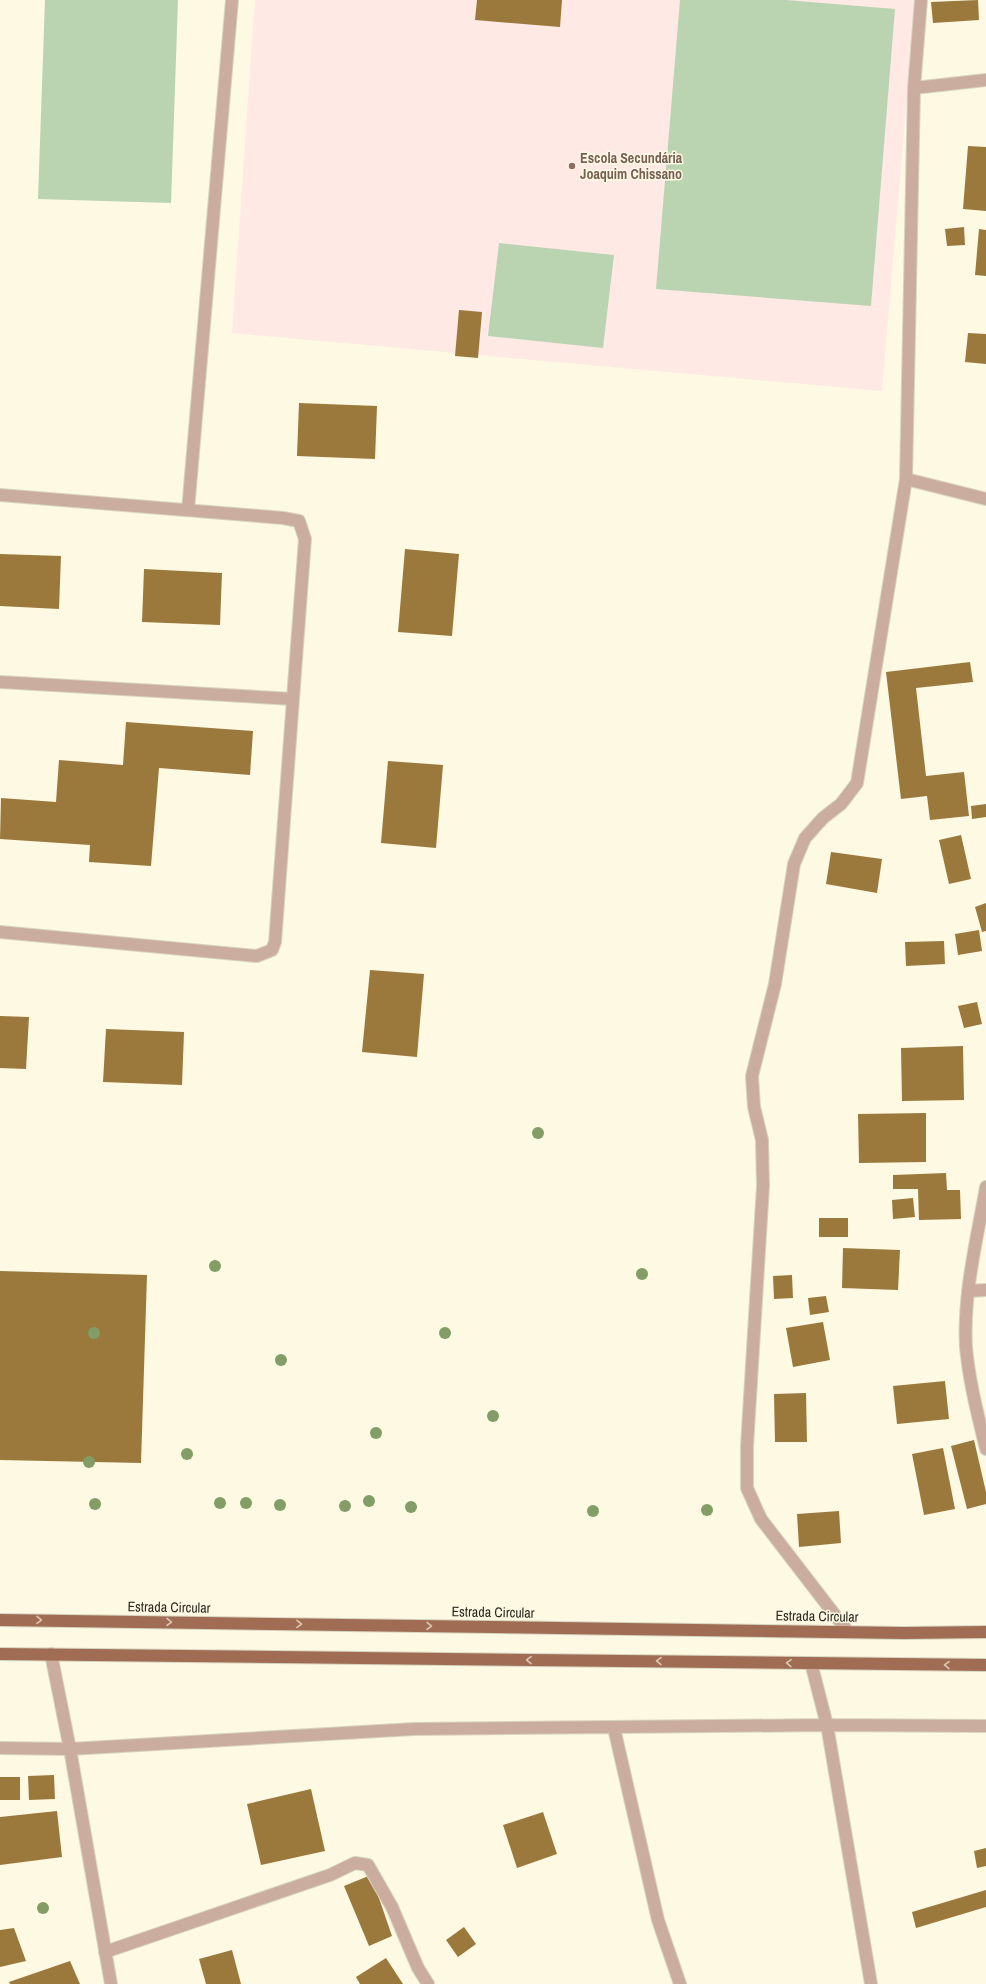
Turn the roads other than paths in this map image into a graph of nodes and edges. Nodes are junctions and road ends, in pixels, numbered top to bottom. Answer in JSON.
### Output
{"nodes":[{"id":1,"x":232,"y":0,"type":"edge"},
{"id":2,"x":921,"y":0,"type":"edge"},
{"id":3,"x":986,"y":80,"type":"edge"},
{"id":4,"x":914,"y":88,"type":"junction"},
{"id":5,"x":906,"y":479,"type":"junction"},
{"id":6,"x":0,"y":495,"type":"edge"},
{"id":7,"x":986,"y":499,"type":"edge"},
{"id":8,"x":188,"y":510,"type":"junction"},
{"id":9,"x":0,"y":682,"type":"edge"},
{"id":10,"x":293,"y":699,"type":"junction"},
{"id":11,"x":0,"y":932,"type":"edge"},
{"id":12,"x":986,"y":1187,"type":"edge"},
{"id":13,"x":986,"y":1290,"type":"edge"},
{"id":14,"x":968,"y":1291,"type":"junction"},
{"id":15,"x":986,"y":1449,"type":"edge"},
{"id":16,"x":0,"y":1620,"type":"edge"},
{"id":17,"x":848,"y":1632,"type":"junction"},
{"id":18,"x":986,"y":1632,"type":"edge"},
{"id":19,"x":0,"y":1654,"type":"edge"},
{"id":20,"x":51,"y":1654,"type":"junction"},
{"id":21,"x":811,"y":1663,"type":"junction"},
{"id":22,"x":986,"y":1665,"type":"edge"},
{"id":23,"x":827,"y":1725,"type":"junction"},
{"id":24,"x":986,"y":1726,"type":"edge"},
{"id":25,"x":614,"y":1728,"type":"junction"},
{"id":26,"x":0,"y":1748,"type":"edge"},
{"id":27,"x":70,"y":1749,"type":"junction"},
{"id":28,"x":105,"y":1952,"type":"junction"},
{"id":29,"x":111,"y":1984,"type":"edge"},
{"id":30,"x":428,"y":1984,"type":"edge"},
{"id":31,"x":680,"y":1984,"type":"edge"},
{"id":32,"x":871,"y":1984,"type":"edge"}],
"edges":[{"from":1,"to":8,"type":"street"},
{"from":2,"to":4,"type":"street"},
{"from":3,"to":4,"type":"street"},
{"from":4,"to":5,"type":"street"},
{"from":5,"to":7,"type":"street"},
{"from":5,"to":17,"type":"street"},
{"from":6,"to":8,"type":"street"},
{"from":8,"to":10,"type":"street"},
{"from":9,"to":10,"type":"street"},
{"from":10,"to":11,"type":"street"},
{"from":12,"to":14,"type":"street"},
{"from":13,"to":14,"type":"street"},
{"from":14,"to":15,"type":"street"},
{"from":16,"to":17,"type":"main road","name":"Estrada Circular","one_way":true},
{"from":17,"to":18,"type":"main road","name":"Estrada Circular"},
{"from":19,"to":20,"type":"main road"},
{"from":21,"to":20,"type":"main road","one_way":true},
{"from":20,"to":27,"type":"street"},
{"from":22,"to":21,"type":"main road","one_way":true},
{"from":21,"to":23,"type":"street"},
{"from":23,"to":24,"type":"street"},
{"from":23,"to":25,"type":"street"},
{"from":23,"to":32,"type":"street"},
{"from":25,"to":27,"type":"street"},
{"from":25,"to":31,"type":"street"},
{"from":26,"to":27,"type":"street"},
{"from":27,"to":28,"type":"street"},
{"from":28,"to":29,"type":"street"},
{"from":28,"to":30,"type":"street"}]}
